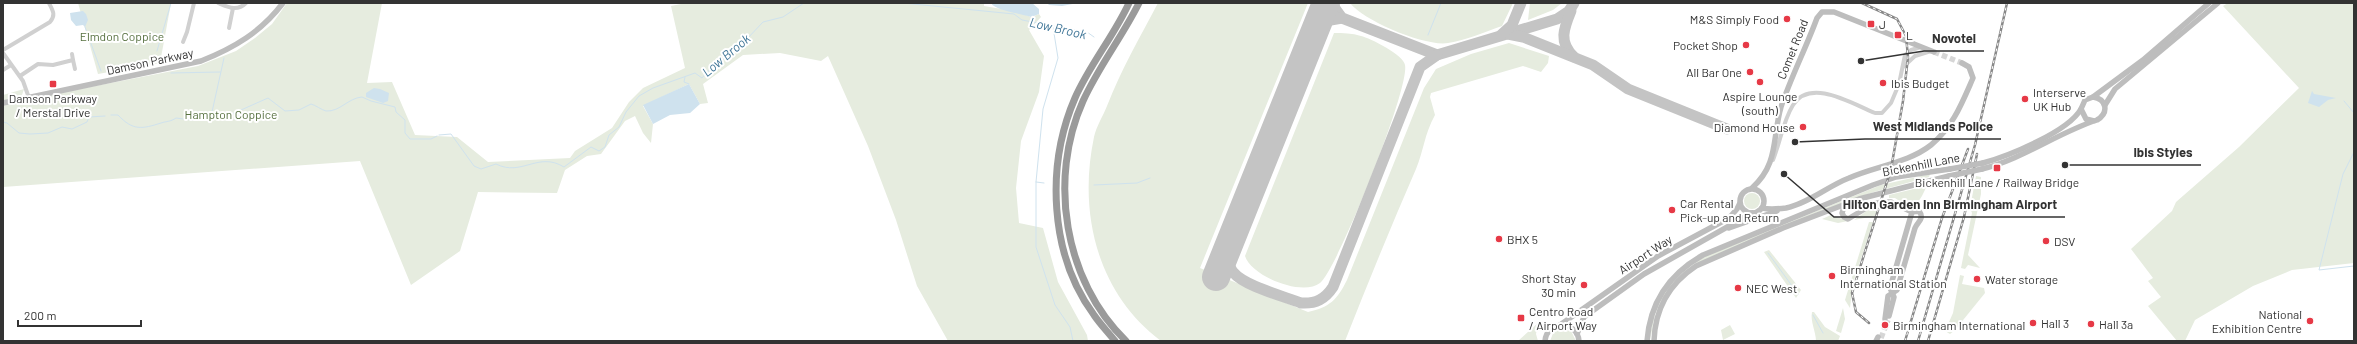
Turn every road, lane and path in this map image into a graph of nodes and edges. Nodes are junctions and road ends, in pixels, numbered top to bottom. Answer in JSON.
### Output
{"nodes":[{"id":1,"x":56,"y":3,"type":"edge"},
{"id":2,"x":194,"y":3,"type":"edge"},
{"id":3,"x":218,"y":3,"type":"edge"},
{"id":4,"x":246,"y":3,"type":"edge"},
{"id":5,"x":283,"y":3,"type":"edge"},
{"id":6,"x":1129,"y":3,"type":"edge"},
{"id":7,"x":1139,"y":3,"type":"edge"},
{"id":8,"x":2209,"y":3,"type":"edge"},
{"id":9,"x":2218,"y":3,"type":"edge"},
{"id":10,"x":49,"y":4,"type":"edge"},
{"id":11,"x":233,"y":8,"type":"junction"},
{"id":12,"x":229,"y":28,"type":"dead end"},
{"id":13,"x":187,"y":32,"type":"junction"},
{"id":14,"x":193,"y":34,"type":"dead end"},
{"id":15,"x":183,"y":42,"type":"dead end"},
{"id":16,"x":1921,"y":47,"type":"junction"},
{"id":17,"x":3,"y":50,"type":"edge"},
{"id":18,"x":1932,"y":51,"type":"joint"},
{"id":19,"x":3,"y":53,"type":"edge"},
{"id":20,"x":72,"y":54,"type":"dead end"},
{"id":21,"x":72,"y":60,"type":"junction"},
{"id":22,"x":1962,"y":63,"type":"tunnel mouth"},
{"id":23,"x":11,"y":65,"type":"junction"},
{"id":24,"x":1902,"y":68,"type":"junction"},
{"id":25,"x":75,"y":69,"type":"dead end"},
{"id":26,"x":3,"y":70,"type":"edge"},
{"id":27,"x":20,"y":76,"type":"junction"},
{"id":28,"x":2093,"y":97,"type":"junction"},
{"id":29,"x":29,"y":98,"type":"junction"},
{"id":30,"x":3,"y":103,"type":"edge"},
{"id":31,"x":2105,"y":105,"type":"junction"},
{"id":32,"x":2081,"y":107,"type":"junction"},
{"id":33,"x":2094,"y":121,"type":"junction"},
{"id":34,"x":1770,"y":166,"type":"junction"},
{"id":35,"x":1752,"y":188,"type":"junction"},
{"id":36,"x":1859,"y":199,"type":"junction"},
{"id":37,"x":1740,"y":203,"type":"junction"},
{"id":38,"x":1762,"y":208,"type":"junction"},
{"id":39,"x":1787,"y":208,"type":"junction"},
{"id":40,"x":1912,"y":212,"type":"junction"},
{"id":41,"x":1752,"y":213,"type":"junction"},
{"id":42,"x":1910,"y":218,"type":"junction"},
{"id":43,"x":1917,"y":223,"type":"junction"},
{"id":44,"x":1718,"y":231,"type":"junction"},
{"id":45,"x":1892,"y":293,"type":"junction"},
{"id":46,"x":1886,"y":320,"type":"tunnel mouth"},
{"id":47,"x":1560,"y":325,"type":"junction"},
{"id":48,"x":1579,"y":338,"type":"edge"},
{"id":49,"x":1115,"y":341,"type":"edge"},
{"id":50,"x":1126,"y":341,"type":"edge"},
{"id":51,"x":1545,"y":341,"type":"edge"},
{"id":52,"x":1647,"y":341,"type":"edge"},
{"id":53,"x":1654,"y":341,"type":"edge"}],
"edges":[{"from":1,"to":10,"type":"street"},
{"from":2,"to":13,"type":"street"},
{"from":3,"to":11,"type":"street"},
{"from":4,"to":11,"type":"street"},
{"from":5,"to":29,"type":"street","name":"Damson Parkway"},
{"from":6,"to":49,"type":"highway"},
{"from":7,"to":50,"type":"highway"},
{"from":8,"to":28,"type":"street"},
{"from":9,"to":31,"type":"street"},
{"from":10,"to":17,"type":"street"},
{"from":11,"to":12,"type":"street"},
{"from":13,"to":14,"type":"street"},
{"from":13,"to":15,"type":"street"},
{"from":16,"to":18,"type":"street","name":"Comet Road"},
{"from":16,"to":24,"type":"street"},
{"from":16,"to":34,"type":"street","name":"Comet Road"},
{"from":18,"to":24,"type":"street"},
{"from":19,"to":23,"type":"street"},
{"from":20,"to":21,"type":"street"},
{"from":21,"to":25,"type":"street"},
{"from":21,"to":27,"type":"street"},
{"from":22,"to":39,"type":"street"},
{"from":23,"to":26,"type":"street"},
{"from":23,"to":27,"type":"street"},
{"from":24,"to":34,"type":"street"},
{"from":27,"to":29,"type":"street"},
{"from":28,"to":31,"type":"street"},
{"from":28,"to":32,"type":"street"},
{"from":29,"to":30,"type":"street","name":"Damson Parkway"},
{"from":31,"to":33,"type":"street"},
{"from":32,"to":33,"type":"street"},
{"from":32,"to":52,"type":"street","name":"Bickenhill Lane","bridge":true},
{"from":33,"to":36,"type":"street","name":"Bickenhill Lane","bridge":true},
{"from":34,"to":35,"type":"street"},
{"from":35,"to":37,"type":"street"},
{"from":35,"to":38,"type":"street"},
{"from":36,"to":40,"type":"street"},
{"from":36,"to":53,"type":"street","name":"Bickenhill Lane"},
{"from":37,"to":41,"type":"street"},
{"from":37,"to":47,"type":"street","name":"Airport Way"},
{"from":38,"to":39,"type":"street"},
{"from":38,"to":41,"type":"street"},
{"from":39,"to":44,"type":"street"},
{"from":40,"to":42,"type":"street"},
{"from":40,"to":43,"type":"street"},
{"from":41,"to":44,"type":"street","name":"Airport Way"},
{"from":42,"to":43,"type":"street"},
{"from":42,"to":45,"type":"street"},
{"from":43,"to":45,"type":"street"},
{"from":44,"to":48,"type":"street","name":"Airport Way"},
{"from":45,"to":46,"type":"street"},
{"from":47,"to":48,"type":"street"},
{"from":47,"to":51,"type":"street","name":"Airport Way"}]}
